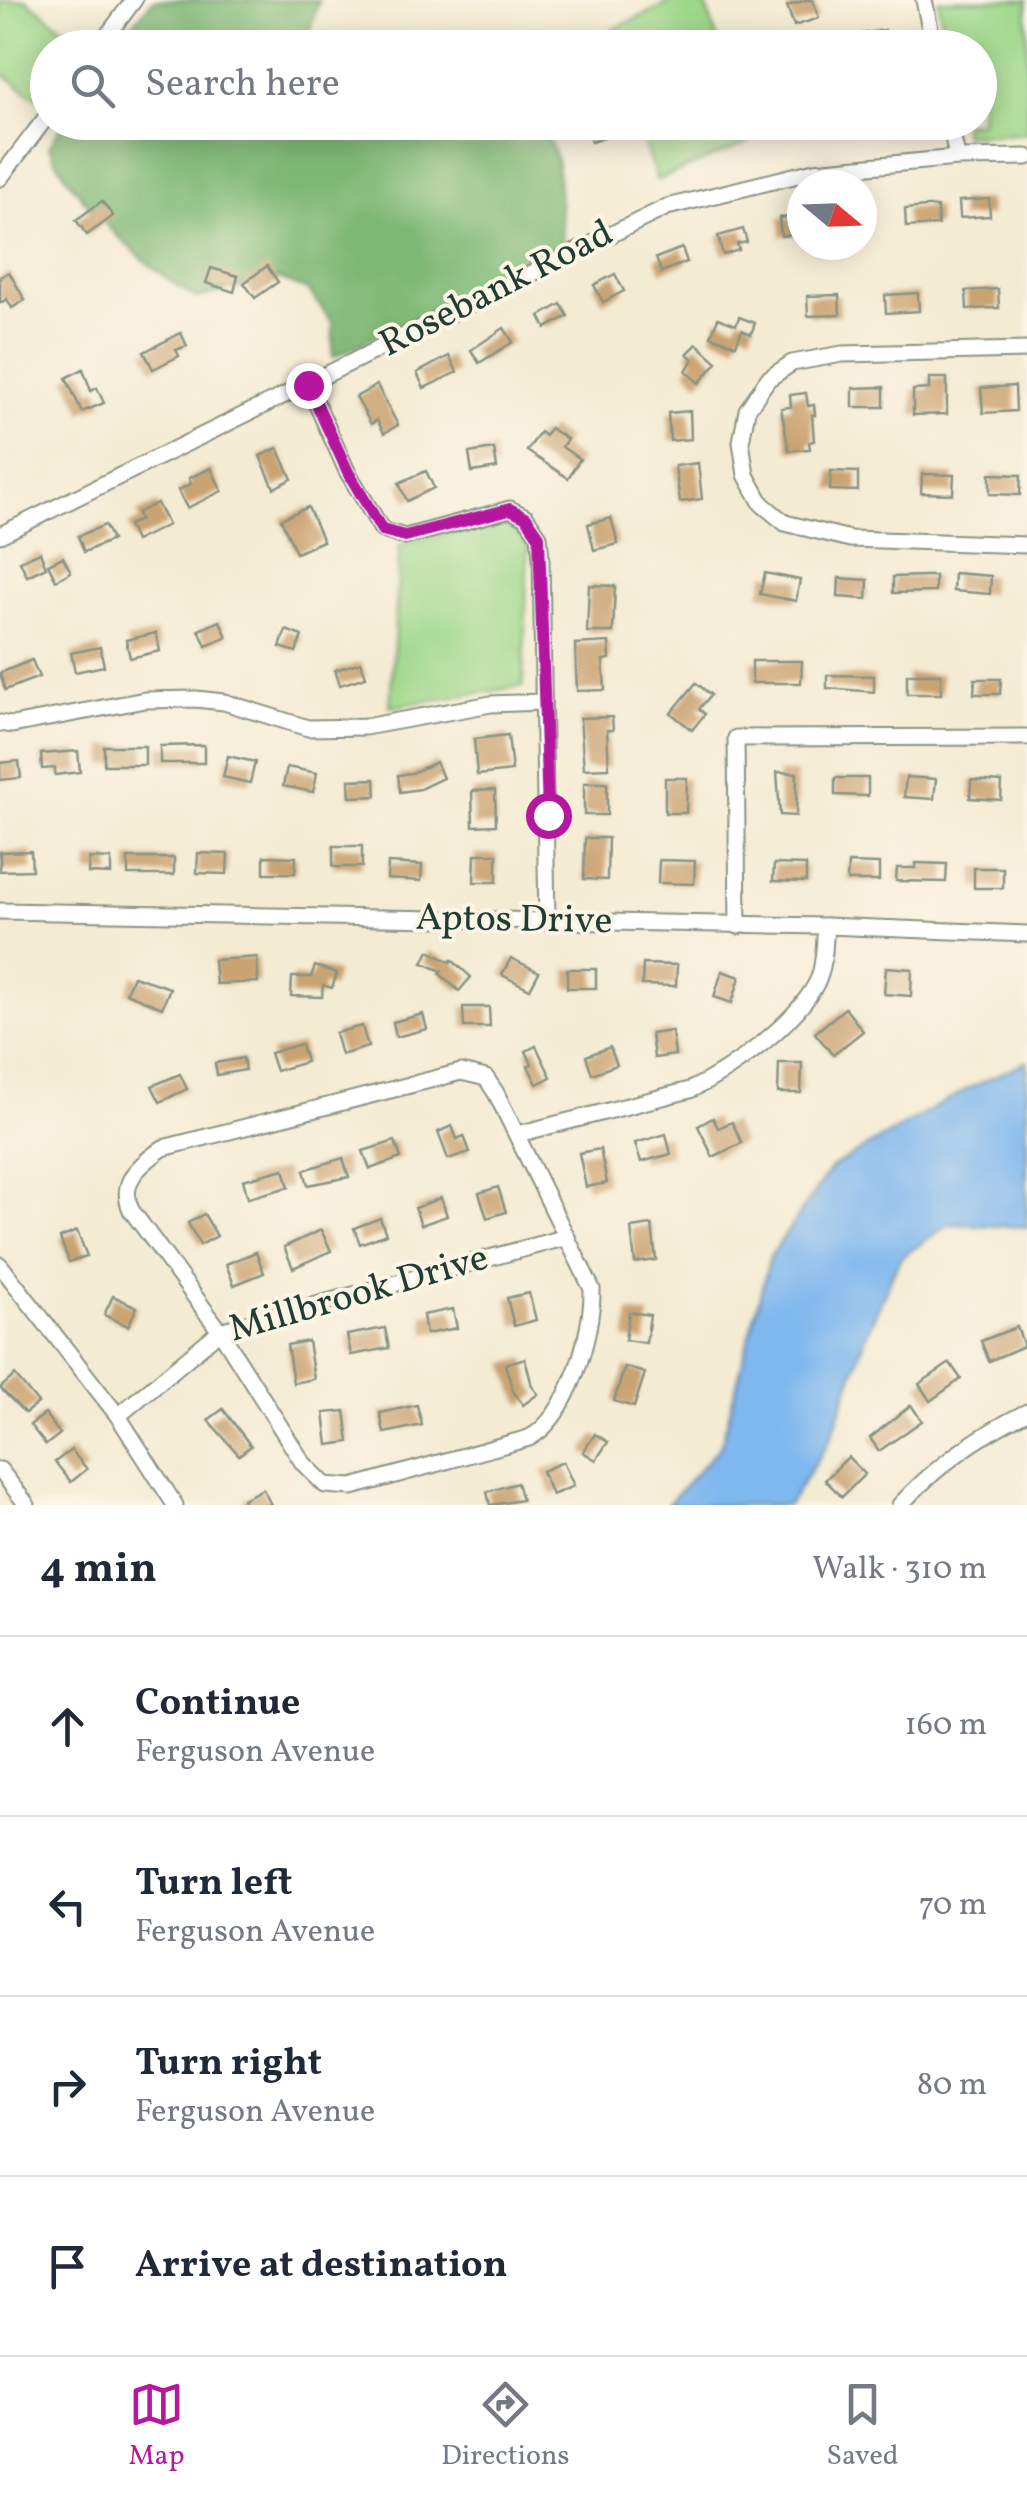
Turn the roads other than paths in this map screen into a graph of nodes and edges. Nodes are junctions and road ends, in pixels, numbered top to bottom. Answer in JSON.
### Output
{"nodes":[{"id":1,"x":134,"y":0,"type":"edge"},
{"id":2,"x":924,"y":0,"type":"edge"},
{"id":3,"x":112,"y":30,"type":"edge"},
{"id":4,"x":930,"y":30,"type":"edge"},
{"id":5,"x":30,"y":139,"type":"edge"},
{"id":6,"x":954,"y":140,"type":"edge"},
{"id":7,"x":1027,"y":157,"type":"edge"},
{"id":8,"x":957,"y":158,"type":"junction"},
{"id":9,"x":0,"y":178,"type":"edge"},
{"id":10,"x":1027,"y":350,"type":"edge"},
{"id":11,"x":308,"y":385,"type":"junction"},
{"id":12,"x":0,"y":535,"type":"edge"},
{"id":13,"x":1027,"y":545,"type":"edge"},
{"id":14,"x":543,"y":702,"type":"junction"},
{"id":15,"x":0,"y":723,"type":"edge"},
{"id":16,"x":1027,"y":737,"type":"edge"},
{"id":17,"x":0,"y":911,"type":"edge"},
{"id":18,"x":547,"y":922,"type":"junction"},
{"id":19,"x":738,"y":926,"type":"junction"},
{"id":20,"x":826,"y":926,"type":"junction"},
{"id":21,"x":1027,"y":934,"type":"edge"},
{"id":22,"x":518,"y":1134,"type":"junction"},
{"id":23,"x":566,"y":1236,"type":"junction"},
{"id":24,"x":0,"y":1264,"type":"edge"},
{"id":25,"x":220,"y":1331,"type":"junction"},
{"id":26,"x":1027,"y":1412,"type":"edge"},
{"id":27,"x":118,"y":1416,"type":"junction"},
{"id":28,"x":0,"y":1470,"type":"edge"},
{"id":29,"x":27,"y":1505,"type":"edge"},
{"id":30,"x":175,"y":1505,"type":"edge"},
{"id":31,"x":900,"y":1505,"type":"edge"}],
"edges":[{"from":1,"to":3,"type":"street"},
{"from":2,"to":4,"type":"street"},
{"from":5,"to":9,"type":"street"},
{"from":6,"to":8,"type":"street"},
{"from":7,"to":8,"type":"street","name":"Rosebank Road"},
{"from":8,"to":11,"type":"street","name":"Rosebank Road"},
{"from":10,"to":13,"type":"street"},
{"from":11,"to":12,"type":"street","name":"Rosebank Road"},
{"from":11,"to":14,"type":"street"},
{"from":14,"to":15,"type":"street"},
{"from":14,"to":18,"type":"street"},
{"from":16,"to":19,"type":"street"},
{"from":17,"to":18,"type":"street","name":"Aptos Drive"},
{"from":18,"to":19,"type":"street","name":"Aptos Drive"},
{"from":19,"to":20,"type":"street","name":"Aptos Drive"},
{"from":20,"to":21,"type":"street","name":"Aptos Drive"},
{"from":20,"to":22,"type":"street"},
{"from":22,"to":23,"type":"street"},
{"from":22,"to":25,"type":"street"},
{"from":23,"to":25,"type":"street","name":"Millbrook Drive"},
{"from":23,"to":25,"type":"street"},
{"from":24,"to":27,"type":"street"},
{"from":25,"to":27,"type":"street","name":"Millbrook Drive"},
{"from":26,"to":31,"type":"street"},
{"from":27,"to":30,"type":"street"},
{"from":28,"to":29,"type":"street"}]}
